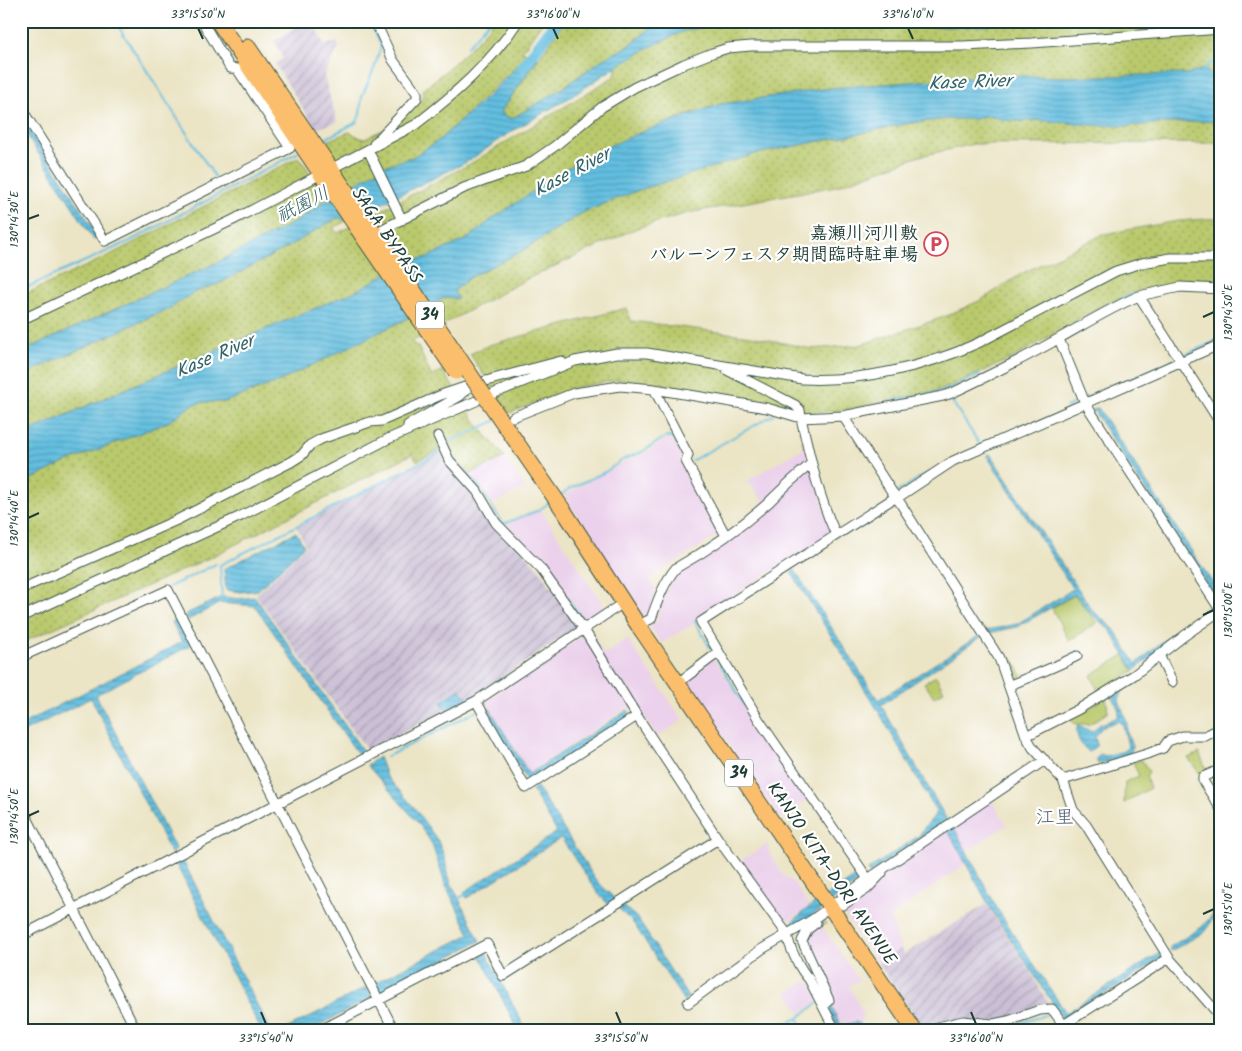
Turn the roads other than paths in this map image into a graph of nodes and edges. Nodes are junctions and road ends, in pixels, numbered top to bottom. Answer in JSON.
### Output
{"nodes":[{"id":1,"x":202,"y":21,"type":"edge"},
{"id":2,"x":218,"y":21,"type":"edge"},
{"id":3,"x":375,"y":21,"type":"edge"},
{"id":4,"x":518,"y":21,"type":"edge"},
{"id":5,"x":1221,"y":29,"type":"edge"},
{"id":6,"x":233,"y":31,"type":"edge"},
{"id":7,"x":21,"y":108,"type":"edge"},
{"id":8,"x":368,"y":150,"type":"junction"},
{"id":9,"x":326,"y":171,"type":"junction"},
{"id":10,"x":402,"y":220,"type":"junction"},
{"id":11,"x":370,"y":235,"type":"junction"},
{"id":12,"x":1221,"y":258,"type":"edge"},
{"id":13,"x":1221,"y":289,"type":"edge"},
{"id":14,"x":1139,"y":296,"type":"junction"},
{"id":15,"x":21,"y":320,"type":"edge"},
{"id":16,"x":1059,"y":339,"type":"junction"},
{"id":17,"x":1221,"y":344,"type":"edge"},
{"id":18,"x":575,"y":361,"type":"junction"},
{"id":19,"x":1180,"y":361,"type":"junction"},
{"id":20,"x":723,"y":366,"type":"junction"},
{"id":21,"x":654,"y":390,"type":"junction"},
{"id":22,"x":479,"y":397,"type":"junction"},
{"id":23,"x":1083,"y":399,"type":"junction"},
{"id":24,"x":800,"y":414,"type":"junction"},
{"id":25,"x":513,"y":416,"type":"dead end"},
{"id":26,"x":842,"y":416,"type":"junction"},
{"id":27,"x":1221,"y":424,"type":"edge"},
{"id":28,"x":438,"y":436,"type":"dead end"},
{"id":29,"x":388,"y":439,"type":"junction"},
{"id":30,"x":811,"y":464,"type":"junction"},
{"id":31,"x":897,"y":498,"type":"junction"},
{"id":32,"x":561,"y":517,"type":"joint"},
{"id":33,"x":835,"y":532,"type":"junction"},
{"id":34,"x":726,"y":536,"type":"junction"},
{"id":35,"x":21,"y":589,"type":"edge"},
{"id":36,"x":619,"y":605,"type":"junction"},
{"id":37,"x":1219,"y":609,"type":"edge"},
{"id":38,"x":21,"y":617,"type":"edge"},
{"id":39,"x":638,"y":625,"type":"junction"},
{"id":40,"x":583,"y":628,"type":"junction"},
{"id":41,"x":716,"y":654,"type":"junction"},
{"id":42,"x":1159,"y":655,"type":"junction"},
{"id":43,"x":1077,"y":656,"type":"dead end"},
{"id":44,"x":21,"y":657,"type":"edge"},
{"id":45,"x":1172,"y":682,"type":"dead end"},
{"id":46,"x":678,"y":683,"type":"junction"},
{"id":47,"x":1010,"y":686,"type":"junction"},
{"id":48,"x":476,"y":701,"type":"junction"},
{"id":49,"x":635,"y":713,"type":"junction"},
{"id":50,"x":1221,"y":728,"type":"edge"},
{"id":51,"x":1026,"y":736,"type":"junction"},
{"id":52,"x":1045,"y":760,"type":"junction"},
{"id":53,"x":1221,"y":769,"type":"edge"},
{"id":54,"x":1063,"y":780,"type":"junction"},
{"id":55,"x":277,"y":804,"type":"junction"},
{"id":56,"x":21,"y":806,"type":"edge"},
{"id":57,"x":1221,"y":809,"type":"edge"},
{"id":58,"x":718,"y":839,"type":"junction"},
{"id":59,"x":886,"y":867,"type":"junction"},
{"id":60,"x":865,"y":875,"type":"junction"},
{"id":61,"x":74,"y":910,"type":"junction"},
{"id":62,"x":828,"y":912,"type":"junction"},
{"id":63,"x":790,"y":933,"type":"junction"},
{"id":64,"x":21,"y":936,"type":"edge"},
{"id":65,"x":1166,"y":954,"type":"junction"},
{"id":66,"x":375,"y":994,"type":"junction"},
{"id":67,"x":821,"y":1002,"type":"junction"},
{"id":68,"x":688,"y":1003,"type":"dead end"},
{"id":69,"x":1221,"y":1017,"type":"edge"},
{"id":70,"x":938,"y":1027,"type":"dead end"},
{"id":71,"x":992,"y":1028,"type":"edge"},
{"id":72,"x":136,"y":1030,"type":"edge"},
{"id":73,"x":321,"y":1030,"type":"edge"},
{"id":74,"x":394,"y":1030,"type":"edge"},
{"id":75,"x":835,"y":1030,"type":"edge"},
{"id":76,"x":905,"y":1030,"type":"edge"},
{"id":77,"x":914,"y":1030,"type":"edge"}],
"edges":[{"from":1,"to":7,"type":"street"},
{"from":2,"to":6,"type":"highway","name":"SAGA BYPASS","number":"34"},
{"from":3,"to":8,"type":"street"},
{"from":4,"to":8,"type":"street"},
{"from":5,"to":10,"type":"street"},
{"from":6,"to":9,"type":"highway","name":"SAGA BYPASS","number":"34"},
{"from":8,"to":9,"type":"street"},
{"from":8,"to":10,"type":"street"},
{"from":9,"to":11,"type":"highway","name":"SAGA BYPASS","number":"34"},
{"from":9,"to":15,"type":"street"},
{"from":10,"to":11,"type":"street"},
{"from":11,"to":22,"type":"highway","name":"SAGA BYPASS","number":"34","bridge":true},
{"from":12,"to":20,"type":"street"},
{"from":13,"to":14,"type":"street"},
{"from":14,"to":16,"type":"street"},
{"from":14,"to":19,"type":"street"},
{"from":16,"to":23,"type":"street"},
{"from":16,"to":26,"type":"street"},
{"from":17,"to":19,"type":"street"},
{"from":18,"to":20,"type":"street"},
{"from":18,"to":22,"type":"street"},
{"from":18,"to":22,"type":"street"},
{"from":19,"to":23,"type":"street"},
{"from":19,"to":27,"type":"street"},
{"from":20,"to":24,"type":"street"},
{"from":21,"to":24,"type":"street"},
{"from":21,"to":25,"type":"street"},
{"from":21,"to":34,"type":"street"},
{"from":22,"to":29,"type":"street"},
{"from":22,"to":29,"type":"street"},
{"from":22,"to":32,"type":"highway","name":"SAGA BYPASS","number":"34"},
{"from":22,"to":35,"type":"street"},
{"from":23,"to":31,"type":"street"},
{"from":23,"to":37,"type":"street"},
{"from":24,"to":26,"type":"street"},
{"from":24,"to":30,"type":"street"},
{"from":26,"to":31,"type":"street"},
{"from":28,"to":40,"type":"street"},
{"from":29,"to":38,"type":"street"},
{"from":30,"to":33,"type":"street"},
{"from":30,"to":34,"type":"street"},
{"from":31,"to":33,"type":"street"},
{"from":31,"to":47,"type":"street"},
{"from":32,"to":36,"type":"highway","name":"KANJO KITA-DORI AVENUE","number":"34"},
{"from":33,"to":41,"type":"street"},
{"from":34,"to":39,"type":"street"},
{"from":36,"to":39,"type":"highway","name":"KANJO KITA-DORI AVENUE","number":"34"},
{"from":36,"to":40,"type":"street"},
{"from":36,"to":62,"type":"highway","name":"KANJO KITA-DORI AVENUE","number":"34"},
{"from":37,"to":42,"type":"street"},
{"from":39,"to":46,"type":"highway","name":"KANJO KITA-DORI AVENUE","number":"34"},
{"from":40,"to":48,"type":"street"},
{"from":40,"to":49,"type":"street"},
{"from":41,"to":46,"type":"street"},
{"from":41,"to":60,"type":"street"},
{"from":42,"to":45,"type":"street"},
{"from":42,"to":51,"type":"street"},
{"from":43,"to":47,"type":"street"},
{"from":44,"to":55,"type":"street"},
{"from":46,"to":62,"type":"highway","name":"KANJO KITA-DORI AVENUE","number":"34"},
{"from":47,"to":51,"type":"street"},
{"from":48,"to":49,"type":"street"},
{"from":48,"to":55,"type":"street"},
{"from":49,"to":58,"type":"street"},
{"from":50,"to":54,"type":"street"},
{"from":51,"to":52,"type":"street"},
{"from":52,"to":54,"type":"street"},
{"from":52,"to":59,"type":"street"},
{"from":53,"to":57,"type":"street"},
{"from":54,"to":65,"type":"street"},
{"from":55,"to":61,"type":"street"},
{"from":55,"to":66,"type":"street"},
{"from":56,"to":61,"type":"street"},
{"from":58,"to":63,"type":"street"},
{"from":58,"to":66,"type":"street"},
{"from":59,"to":60,"type":"street"},
{"from":59,"to":62,"type":"street"},
{"from":60,"to":62,"type":"street"},
{"from":61,"to":64,"type":"street"},
{"from":61,"to":72,"type":"street"},
{"from":62,"to":63,"type":"street"},
{"from":62,"to":67,"type":"street"},
{"from":62,"to":76,"type":"highway","name":"KANJO KITA-DORI AVENUE","number":"34"},
{"from":62,"to":77,"type":"highway","name":"KANJO KITA-DORI AVENUE","number":"34"},
{"from":63,"to":67,"type":"street"},
{"from":63,"to":68,"type":"street"},
{"from":65,"to":69,"type":"street"},
{"from":65,"to":71,"type":"street"},
{"from":66,"to":73,"type":"street"},
{"from":66,"to":74,"type":"street"},
{"from":67,"to":75,"type":"street"},
{"from":70,"to":71,"type":"street"}]}
